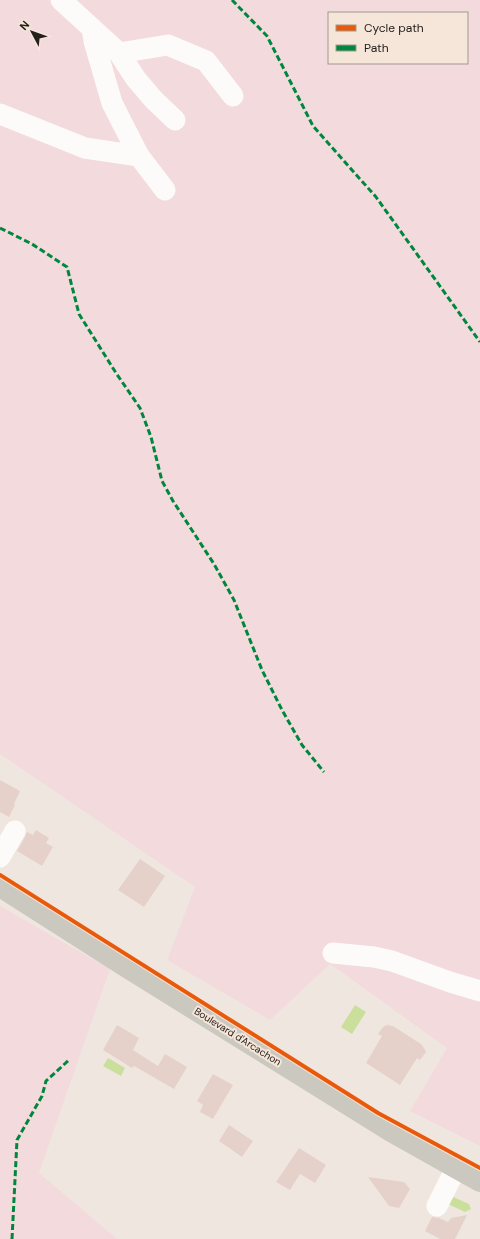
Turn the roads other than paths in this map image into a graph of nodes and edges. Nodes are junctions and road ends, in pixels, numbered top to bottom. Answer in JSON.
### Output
{"nodes":[{"id":1,"x":61,"y":0,"type":"edge"},
{"id":2,"x":92,"y":28,"type":"junction"},
{"id":3,"x":119,"y":53,"type":"junction"},
{"id":4,"x":233,"y":96,"type":"dead end"},
{"id":5,"x":0,"y":114,"type":"edge"},
{"id":6,"x":175,"y":120,"type":"dead end"},
{"id":7,"x":139,"y":156,"type":"junction"},
{"id":8,"x":165,"y":190,"type":"dead end"},
{"id":9,"x":15,"y":831,"type":"dead end"},
{"id":10,"x":0,"y":856,"type":"edge"},
{"id":11,"x":0,"y":886,"type":"edge"},
{"id":12,"x":333,"y":953,"type":"dead end"},
{"id":13,"x":480,"y":991,"type":"edge"},
{"id":14,"x":456,"y":1168,"type":"junction"},
{"id":15,"x":480,"y":1181,"type":"edge"},
{"id":16,"x":437,"y":1206,"type":"dead end"}],
"edges":[{"from":1,"to":2,"type":"lane"},
{"from":2,"to":3,"type":"lane"},
{"from":2,"to":7,"type":"lane"},
{"from":3,"to":4,"type":"lane"},
{"from":3,"to":6,"type":"lane"},
{"from":5,"to":7,"type":"lane"},
{"from":7,"to":8,"type":"lane"},
{"from":9,"to":10,"type":"lane"},
{"from":11,"to":14,"type":"main road","name":"Boulevard d'Arcachon"},
{"from":12,"to":13,"type":"lane"},
{"from":14,"to":15,"type":"main road","name":"Boulevard d'Arcachon"},
{"from":14,"to":16,"type":"lane"}]}
